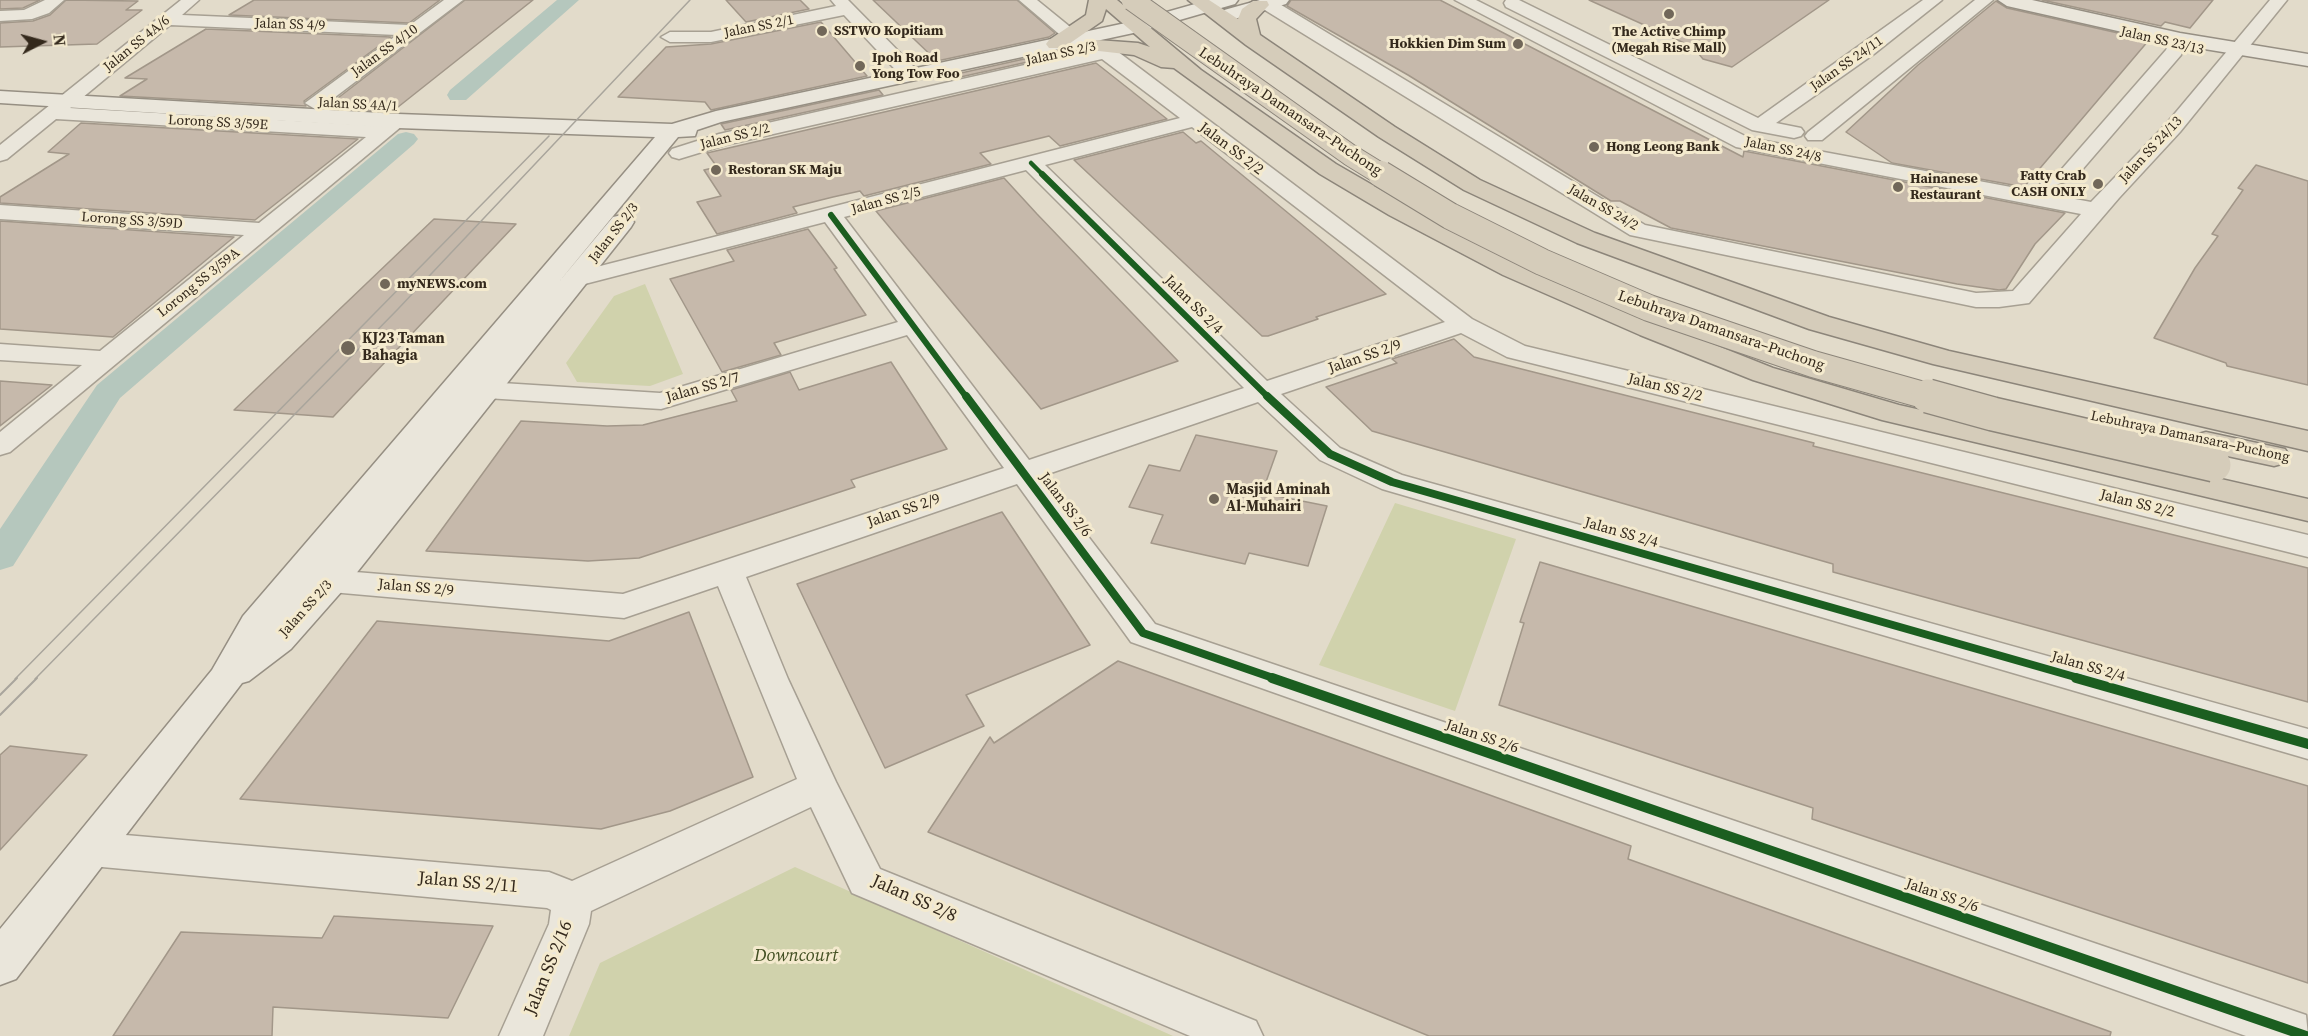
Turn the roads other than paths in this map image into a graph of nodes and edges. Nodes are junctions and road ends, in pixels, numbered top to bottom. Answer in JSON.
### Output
{"nodes":[{"id":1,"x":56,"y":0,"type":"edge"},
{"id":2,"x":191,"y":0,"type":"edge"},
{"id":3,"x":455,"y":0,"type":"edge"},
{"id":4,"x":815,"y":0,"type":"edge"},
{"id":5,"x":1027,"y":0,"type":"edge"},
{"id":6,"x":1098,"y":0,"type":"edge"},
{"id":7,"x":1106,"y":0,"type":"edge"},
{"id":8,"x":1132,"y":0,"type":"edge"},
{"id":9,"x":1162,"y":0,"type":"edge"},
{"id":10,"x":1463,"y":0,"type":"edge"},
{"id":11,"x":1506,"y":0,"type":"edge"},
{"id":12,"x":1934,"y":0,"type":"edge"},
{"id":13,"x":1985,"y":0,"type":"edge"},
{"id":14,"x":2012,"y":1,"type":"edge"},
{"id":15,"x":2275,"y":1,"type":"edge"},
{"id":16,"x":1269,"y":3,"type":"edge"},
{"id":17,"x":843,"y":4,"type":"edge"},
{"id":18,"x":1213,"y":6,"type":"edge"},
{"id":19,"x":0,"y":16,"type":"edge"},
{"id":20,"x":718,"y":19,"type":"dead end"},
{"id":21,"x":166,"y":20,"type":"junction"},
{"id":22,"x":414,"y":30,"type":"junction"},
{"id":23,"x":1143,"y":30,"type":"junction"},
{"id":24,"x":674,"y":32,"type":"dead end"},
{"id":25,"x":1064,"y":40,"type":"junction"},
{"id":26,"x":1253,"y":41,"type":"junction"},
{"id":27,"x":2178,"y":42,"type":"junction"},
{"id":28,"x":2240,"y":47,"type":"junction"},
{"id":29,"x":1102,"y":49,"type":"junction"},
{"id":30,"x":2308,"y":60,"type":"edge"},
{"id":31,"x":2308,"y":68,"type":"edge"},
{"id":32,"x":1194,"y":74,"type":"junction"},
{"id":33,"x":911,"y":75,"type":"junction"},
{"id":34,"x":0,"y":84,"type":"edge"},
{"id":35,"x":0,"y":97,"type":"edge"},
{"id":36,"x":68,"y":101,"type":"junction"},
{"id":37,"x":315,"y":103,"type":"junction"},
{"id":38,"x":716,"y":117,"type":"junction"},
{"id":39,"x":1193,"y":121,"type":"junction"},
{"id":40,"x":1759,"y":126,"type":"junction"},
{"id":41,"x":391,"y":127,"type":"junction"},
{"id":42,"x":677,"y":132,"type":"junction"},
{"id":43,"x":1815,"y":136,"type":"junction"},
{"id":44,"x":1836,"y":140,"type":"dead end"},
{"id":45,"x":1869,"y":147,"type":"dead end"},
{"id":46,"x":0,"y":155,"type":"edge"},
{"id":47,"x":1031,"y":163,"type":"junction"},
{"id":48,"x":2050,"y":182,"type":"junction"},
{"id":49,"x":2104,"y":202,"type":"junction"},
{"id":50,"x":0,"y":212,"type":"edge"},
{"id":51,"x":831,"y":215,"type":"junction"},
{"id":52,"x":265,"y":230,"type":"junction"},
{"id":53,"x":577,"y":279,"type":"junction"},
{"id":54,"x":2020,"y":298,"type":"joint"},
{"id":55,"x":1462,"y":324,"type":"junction"},
{"id":56,"x":913,"y":325,"type":"junction"},
{"id":57,"x":0,"y":352,"type":"edge"},
{"id":58,"x":106,"y":359,"type":"junction"},
{"id":59,"x":486,"y":390,"type":"junction"},
{"id":60,"x":1262,"y":391,"type":"junction"},
{"id":61,"x":2308,"y":441,"type":"edge"},
{"id":62,"x":0,"y":446,"type":"edge"},
{"id":63,"x":2210,"y":453,"type":"junction"},
{"id":64,"x":2308,"y":462,"type":"edge"},
{"id":65,"x":1023,"y":472,"type":"junction"},
{"id":66,"x":2308,"y":487,"type":"edge"},
{"id":67,"x":2308,"y":510,"type":"edge"},
{"id":68,"x":2308,"y":546,"type":"edge"},
{"id":69,"x":728,"y":570,"type":"junction"},
{"id":70,"x":331,"y":581,"type":"junction"},
{"id":71,"x":225,"y":680,"type":"junction"},
{"id":72,"x":2308,"y":744,"type":"edge"},
{"id":73,"x":819,"y":786,"type":"junction"},
{"id":74,"x":91,"y":849,"type":"junction"},
{"id":75,"x":573,"y":900,"type":"junction"},
{"id":76,"x":0,"y":964,"type":"edge"},
{"id":77,"x":521,"y":1036,"type":"edge"},
{"id":78,"x":1241,"y":1036,"type":"edge"},
{"id":79,"x":2306,"y":1036,"type":"edge"}],
"edges":[{"from":1,"to":19,"type":"street"},
{"from":2,"to":21,"type":"street","name":"Jalan SS 4A/6"},
{"from":3,"to":22,"type":"street","name":"Jalan SS 4/10"},
{"from":4,"to":20,"type":"street","name":"Jalan SS 2/1"},
{"from":5,"to":25,"type":"street"},
{"from":6,"to":25,"type":"highway"},
{"from":7,"to":23,"type":"highway"},
{"from":8,"to":63,"type":"highway","name":"Lebuhraya Damansara–Puchong","bridge":true},
{"from":9,"to":63,"type":"highway","name":"Lebuhraya Damansara–Puchong"},
{"from":10,"to":49,"type":"street","name":"Jalan SS 24/8"},
{"from":11,"to":40,"type":"street","name":"Jalan SS 24/8"},
{"from":12,"to":40,"type":"street","name":"Jalan SS 24/11"},
{"from":13,"to":43,"type":"street"},
{"from":14,"to":27,"type":"main road","name":"Jalan SS 23/13"},
{"from":15,"to":28,"type":"street","name":"Jalan SS 24/13"},
{"from":16,"to":18,"type":"main road"},
{"from":16,"to":26,"type":"highway"},
{"from":16,"to":54,"type":"street","name":"Jalan SS 24/2"},
{"from":17,"to":24,"type":"street","name":"Jalan SS 2/1"},
{"from":17,"to":33,"type":"street"},
{"from":18,"to":23,"type":"main road"},
{"from":18,"to":26,"type":"highway"},
{"from":21,"to":22,"type":"street","name":"Jalan SS 4/9"},
{"from":21,"to":36,"type":"street","name":"Jalan SS 4A/6"},
{"from":22,"to":37,"type":"street","name":"Jalan SS 4/10"},
{"from":23,"to":25,"type":"main road","name":"Jalan SS 2/3"},
{"from":23,"to":29,"type":"main road","name":"Jalan SS 2/3"},
{"from":23,"to":32,"type":"highway"},
{"from":25,"to":33,"type":"main road","name":"Jalan SS 2/3"},
{"from":26,"to":32,"type":"highway"},
{"from":26,"to":61,"type":"highway"},
{"from":27,"to":28,"type":"main road","name":"Jalan SS 23/13"},
{"from":27,"to":48,"type":"street"},
{"from":28,"to":30,"type":"main road"},
{"from":28,"to":31,"type":"main road"},
{"from":28,"to":49,"type":"street","name":"Jalan SS 24/13"},
{"from":29,"to":32,"type":"highway"},
{"from":29,"to":39,"type":"street","name":"Jalan SS 2/2"},
{"from":29,"to":42,"type":"main road","name":"Jalan SS 2/3"},
{"from":32,"to":67,"type":"highway"},
{"from":33,"to":38,"type":"main road","name":"Jalan SS 2/3"},
{"from":34,"to":36,"type":"main road","name":"Jalan SS 4A/1"},
{"from":35,"to":36,"type":"main road","name":"Jalan SS 4A/1"},
{"from":36,"to":37,"type":"main road","name":"Jalan SS 4A/1"},
{"from":36,"to":41,"type":"main road","name":"Jalan SS 4A/1"},
{"from":36,"to":46,"type":"street","name":"Jalan SS 4A/6"},
{"from":37,"to":42,"type":"main road","name":"Jalan SS 4A/1"},
{"from":38,"to":42,"type":"main road"},
{"from":38,"to":42,"type":"main road","name":"Jalan SS 4A/1"},
{"from":39,"to":47,"type":"street","name":"Jalan SS 2/5"},
{"from":39,"to":55,"type":"street","name":"Jalan SS 2/2"},
{"from":40,"to":43,"type":"street","name":"Jalan SS 24/8"},
{"from":41,"to":42,"type":"main road","name":"Jalan SS 4A/1"},
{"from":41,"to":52,"type":"street","name":"Lorong SS 3/59A"},
{"from":42,"to":53,"type":"main road","name":"Jalan SS 2/3"},
{"from":42,"to":71,"type":"main road","name":"Jalan SS 2/3"},
{"from":43,"to":44,"type":"street","name":"Jalan SS 24/8"},
{"from":45,"to":48,"type":"street"},
{"from":47,"to":51,"type":"street","name":"Jalan SS 2/5"},
{"from":47,"to":60,"type":"street","name":"Jalan SS 2/4"},
{"from":48,"to":49,"type":"street"},
{"from":49,"to":54,"type":"street","name":"Jalan SS 24/13"},
{"from":50,"to":52,"type":"street","name":"Lorong SS 3/59D"},
{"from":51,"to":53,"type":"street","name":"Jalan SS 2/5"},
{"from":51,"to":56,"type":"street","name":"Jalan SS 2/6"},
{"from":52,"to":58,"type":"street","name":"Lorong SS 3/59A"},
{"from":53,"to":59,"type":"main road","name":"Jalan SS 2/3"},
{"from":55,"to":60,"type":"street","name":"Jalan SS 2/9"},
{"from":55,"to":68,"type":"street","name":"Jalan SS 2/2"},
{"from":56,"to":59,"type":"street","name":"Jalan SS 2/7"},
{"from":56,"to":65,"type":"street","name":"Jalan SS 2/6"},
{"from":57,"to":58,"type":"street"},
{"from":58,"to":62,"type":"street","name":"Lorong SS 3/59A"},
{"from":59,"to":70,"type":"main road","name":"Jalan SS 2/3"},
{"from":60,"to":65,"type":"street","name":"Jalan SS 2/9"},
{"from":60,"to":72,"type":"street","name":"Jalan SS 2/4"},
{"from":63,"to":64,"type":"highway","name":"Lebuhraya Damansara–Puchong"},
{"from":63,"to":66,"type":"highway","name":"Lebuhraya Damansara–Puchong"},
{"from":65,"to":69,"type":"street","name":"Jalan SS 2/9"},
{"from":65,"to":79,"type":"street","name":"Jalan SS 2/6"},
{"from":69,"to":70,"type":"street","name":"Jalan SS 2/9"},
{"from":69,"to":73,"type":"street","name":"Jalan SS 2/8"},
{"from":70,"to":71,"type":"main road","name":"Jalan SS 2/3"},
{"from":71,"to":74,"type":"main road","name":"Jalan SS 2/3"},
{"from":73,"to":75,"type":"street"},
{"from":73,"to":78,"type":"street","name":"Jalan SS 2/8"},
{"from":74,"to":75,"type":"street","name":"Jalan SS 2/11"},
{"from":74,"to":76,"type":"main road","name":"Jalan SS 2/3"},
{"from":75,"to":77,"type":"street","name":"Jalan SS 2/16"}]}
